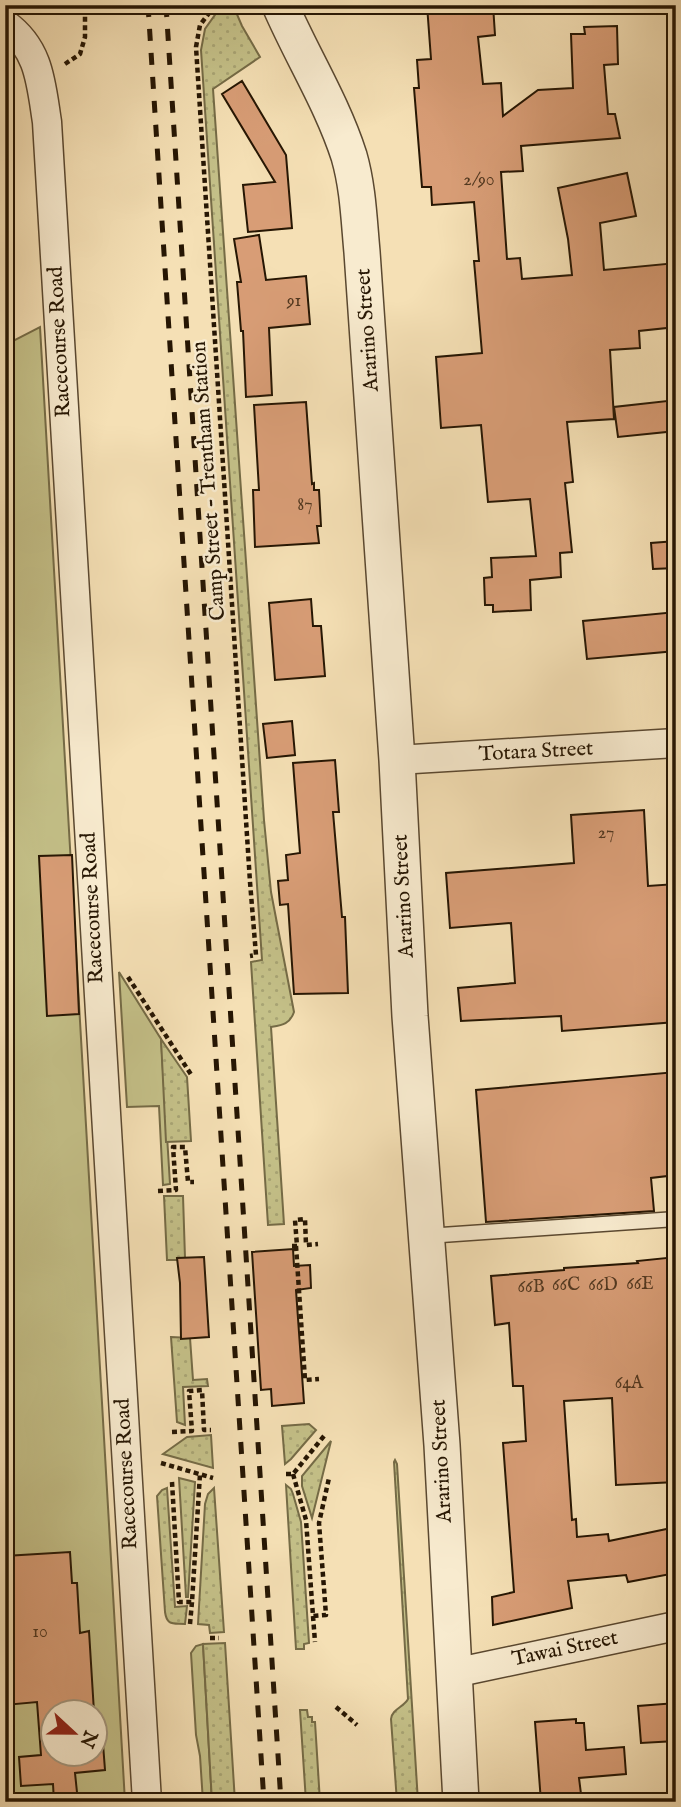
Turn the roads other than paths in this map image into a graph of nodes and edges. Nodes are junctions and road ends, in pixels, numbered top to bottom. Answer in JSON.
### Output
{"nodes":[{"id":1,"x":280,"y":5,"type":"edge"},
{"id":2,"x":11,"y":18,"type":"edge"},
{"id":3,"x":676,"y":743,"type":"edge"},
{"id":4,"x":397,"y":760,"type":"junction"},
{"id":5,"x":676,"y":1219,"type":"edge"},
{"id":6,"x":427,"y":1236,"type":"junction"},
{"id":7,"x":676,"y":1626,"type":"edge"},
{"id":8,"x":454,"y":1673,"type":"junction"},
{"id":9,"x":147,"y":1802,"type":"edge"},
{"id":10,"x":461,"y":1802,"type":"edge"}],
"edges":[{"from":1,"to":4,"type":"street","name":"Ararino Street"},
{"from":2,"to":9,"type":"street","name":"Racecourse Road"},
{"from":3,"to":4,"type":"street","name":"Totara Street"},
{"from":4,"to":6,"type":"street","name":"Ararino Street"},
{"from":5,"to":6,"type":"lane"},
{"from":6,"to":8,"type":"street","name":"Ararino Street"},
{"from":7,"to":8,"type":"street","name":"Tawai Street"},
{"from":8,"to":10,"type":"street","name":"Ararino Street"}]}
